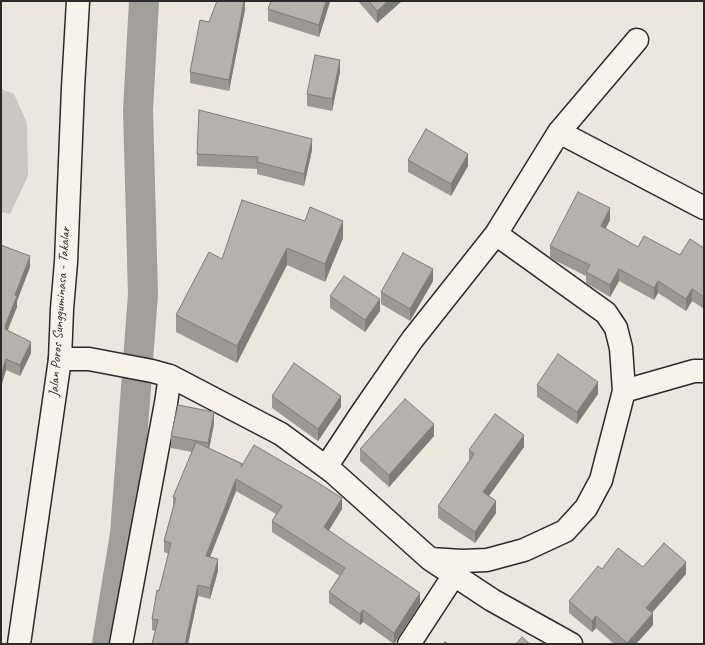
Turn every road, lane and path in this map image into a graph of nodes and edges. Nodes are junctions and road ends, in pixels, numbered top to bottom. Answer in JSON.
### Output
{"nodes":[{"id":1,"x":78,"y":1,"type":"edge"},
{"id":2,"x":637,"y":40,"type":"dead end"},
{"id":3,"x":559,"y":132,"type":"junction"},
{"id":4,"x":704,"y":208,"type":"edge"},
{"id":5,"x":496,"y":234,"type":"junction"},
{"id":6,"x":60,"y":359,"type":"junction"},
{"id":7,"x":704,"y":371,"type":"edge"},
{"id":8,"x":161,"y":373,"type":"junction"},
{"id":9,"x":624,"y":391,"type":"junction"},
{"id":10,"x":326,"y":467,"type":"junction"},
{"id":11,"x":430,"y":559,"type":"junction"},
{"id":12,"x":454,"y":575,"type":"junction"},
{"id":13,"x":19,"y":644,"type":"edge"},
{"id":14,"x":121,"y":644,"type":"edge"},
{"id":15,"x":409,"y":644,"type":"edge"},
{"id":16,"x":571,"y":644,"type":"edge"}],
"edges":[{"from":1,"to":6,"type":"main road","name":"Jalan Poros Sungguminasa - Takalar"},
{"from":2,"to":3,"type":"main road"},
{"from":3,"to":4,"type":"main road"},
{"from":3,"to":5,"type":"main road"},
{"from":5,"to":9,"type":"main road"},
{"from":5,"to":10,"type":"main road"},
{"from":6,"to":8,"type":"main road"},
{"from":6,"to":13,"type":"main road","name":"Jalan Poros Sungguminasa - Takalar"},
{"from":7,"to":9,"type":"main road"},
{"from":8,"to":10,"type":"main road"},
{"from":8,"to":14,"type":"main road"},
{"from":9,"to":11,"type":"main road"},
{"from":10,"to":11,"type":"main road"},
{"from":11,"to":12,"type":"main road"},
{"from":12,"to":15,"type":"main road"},
{"from":12,"to":16,"type":"main road"}]}
